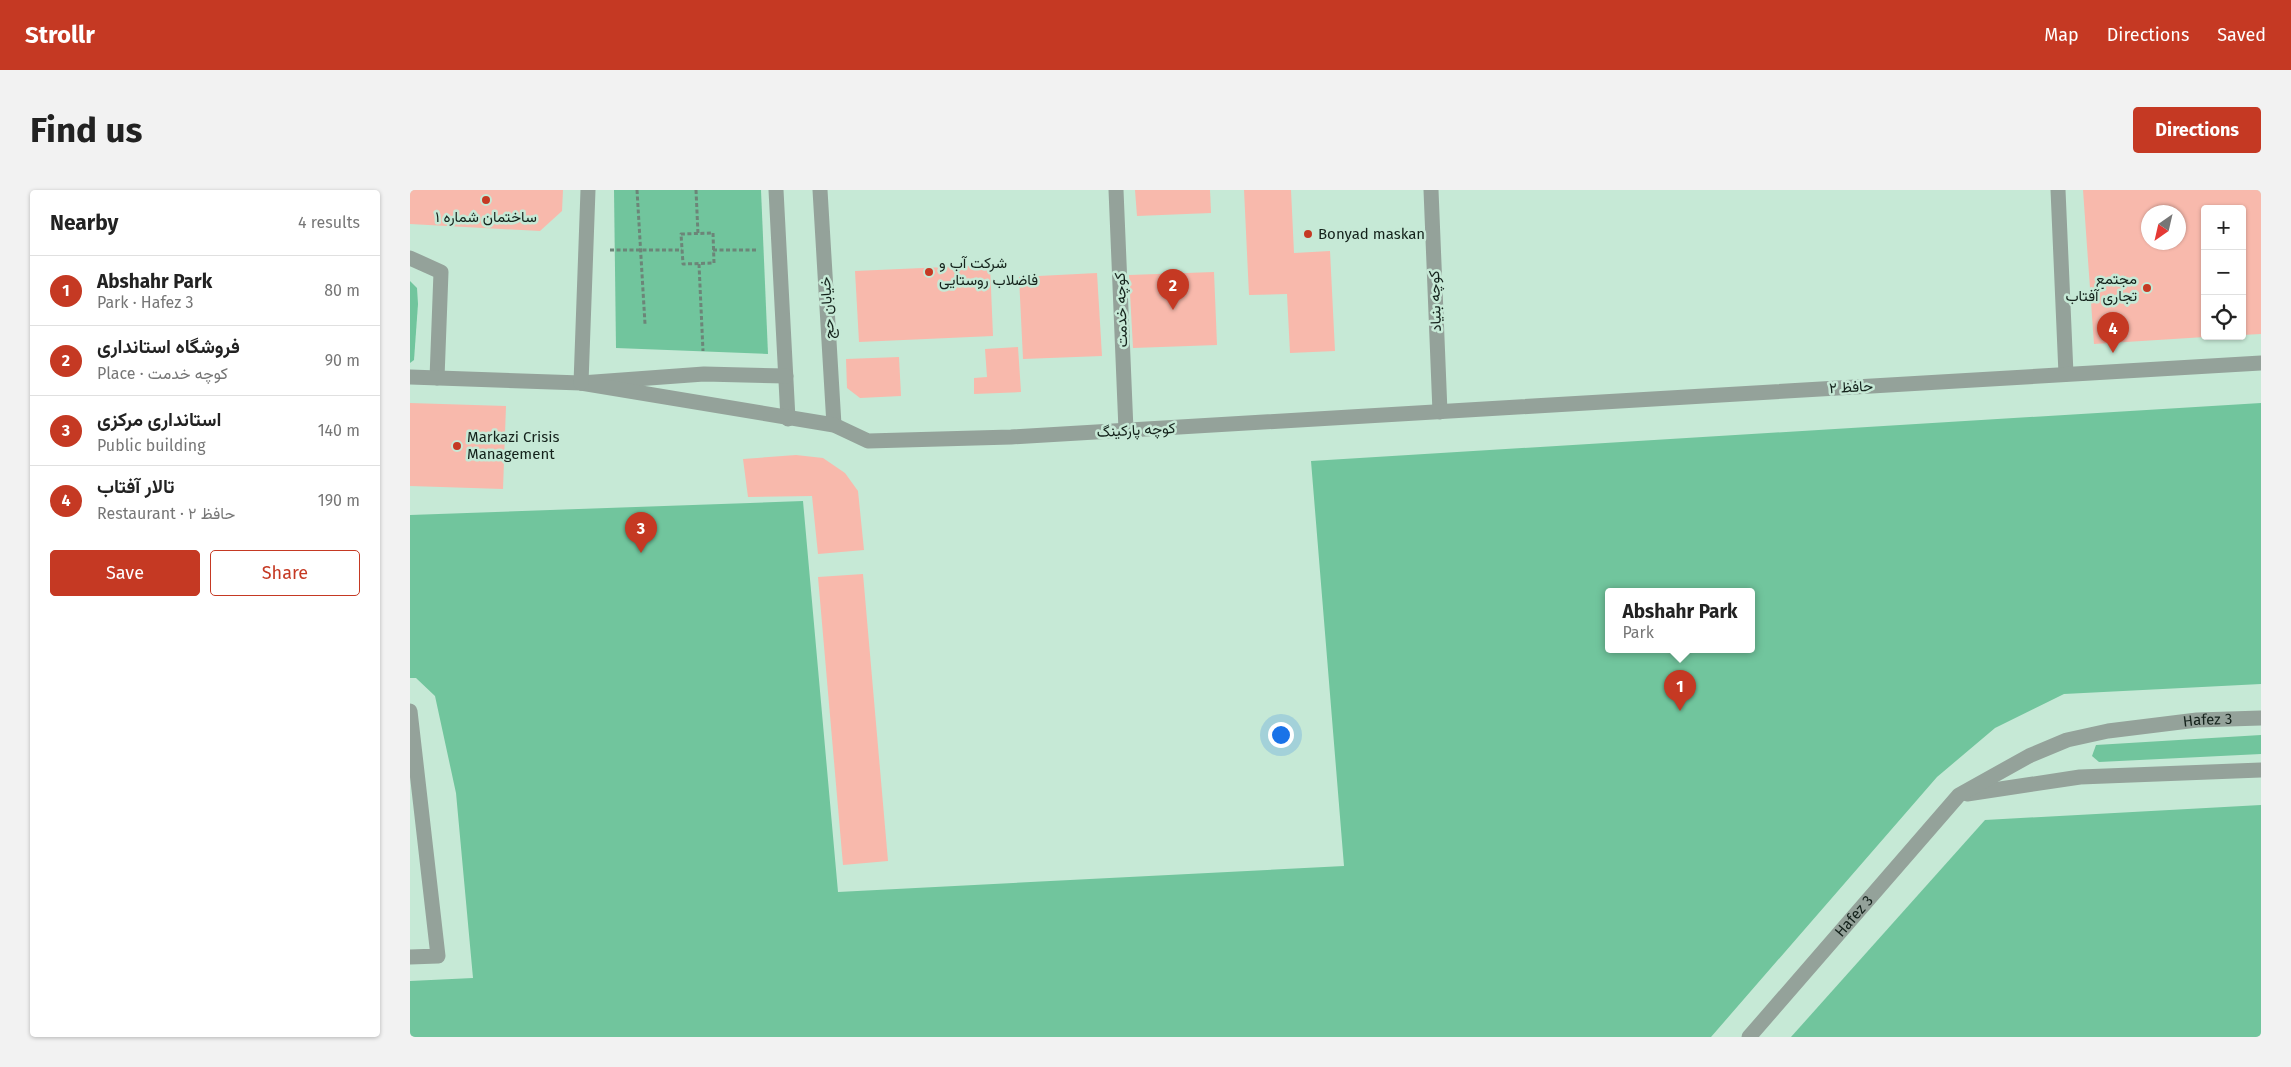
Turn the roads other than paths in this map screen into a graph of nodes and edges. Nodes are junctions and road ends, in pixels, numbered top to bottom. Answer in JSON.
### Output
{"nodes":[{"id":1,"x":588,"y":190,"type":"edge"},
{"id":2,"x":776,"y":190,"type":"edge"},
{"id":3,"x":820,"y":190,"type":"edge"},
{"id":4,"x":1116,"y":190,"type":"edge"},
{"id":5,"x":1431,"y":190,"type":"edge"},
{"id":6,"x":2058,"y":190,"type":"edge"},
{"id":7,"x":410,"y":258,"type":"edge"},
{"id":8,"x":2261,"y":363,"type":"edge"},
{"id":9,"x":2066,"y":374,"type":"junction"},
{"id":10,"x":786,"y":376,"type":"junction"},
{"id":11,"x":410,"y":377,"type":"edge"},
{"id":12,"x":437,"y":378,"type":"junction"},
{"id":13,"x":581,"y":383,"type":"junction"},
{"id":14,"x":1440,"y":412,"type":"junction"},
{"id":15,"x":788,"y":419,"type":"junction"},
{"id":16,"x":834,"y":425,"type":"junction"},
{"id":17,"x":1126,"y":430,"type":"junction"},
{"id":18,"x":410,"y":711,"type":"edge"},
{"id":19,"x":2261,"y":718,"type":"edge"},
{"id":20,"x":2261,"y":770,"type":"edge"},
{"id":21,"x":1958,"y":795,"type":"junction"},
{"id":22,"x":410,"y":957,"type":"edge"},
{"id":23,"x":1749,"y":1037,"type":"edge"}],
"edges":[{"from":1,"to":13,"type":"street"},
{"from":2,"to":10,"type":"street"},
{"from":3,"to":16,"type":"street","name":"خیابان حج"},
{"from":4,"to":17,"type":"street","name":"کوچه خدمت"},
{"from":5,"to":14,"type":"street","name":"کوچه بنیاد"},
{"from":6,"to":9,"type":"street"},
{"from":7,"to":12,"type":"street"},
{"from":8,"to":9,"type":"street","name":"حافظ ۲"},
{"from":9,"to":14,"type":"street","name":"حافظ ۲"},
{"from":10,"to":13,"type":"street"},
{"from":10,"to":15,"type":"street"},
{"from":11,"to":12,"type":"street"},
{"from":12,"to":13,"type":"street"},
{"from":13,"to":15,"type":"street","name":"کوچه پارکینگ"},
{"from":14,"to":17,"type":"street","name":"کوچه پارکینگ"},
{"from":15,"to":16,"type":"street","name":"کوچه پارکینگ"},
{"from":16,"to":17,"type":"street","name":"کوچه پارکینگ"},
{"from":18,"to":22,"type":"street"},
{"from":19,"to":21,"type":"street","name":"Hafez 3"},
{"from":20,"to":21,"type":"street"},
{"from":21,"to":23,"type":"street","name":"Hafez 3"}]}
